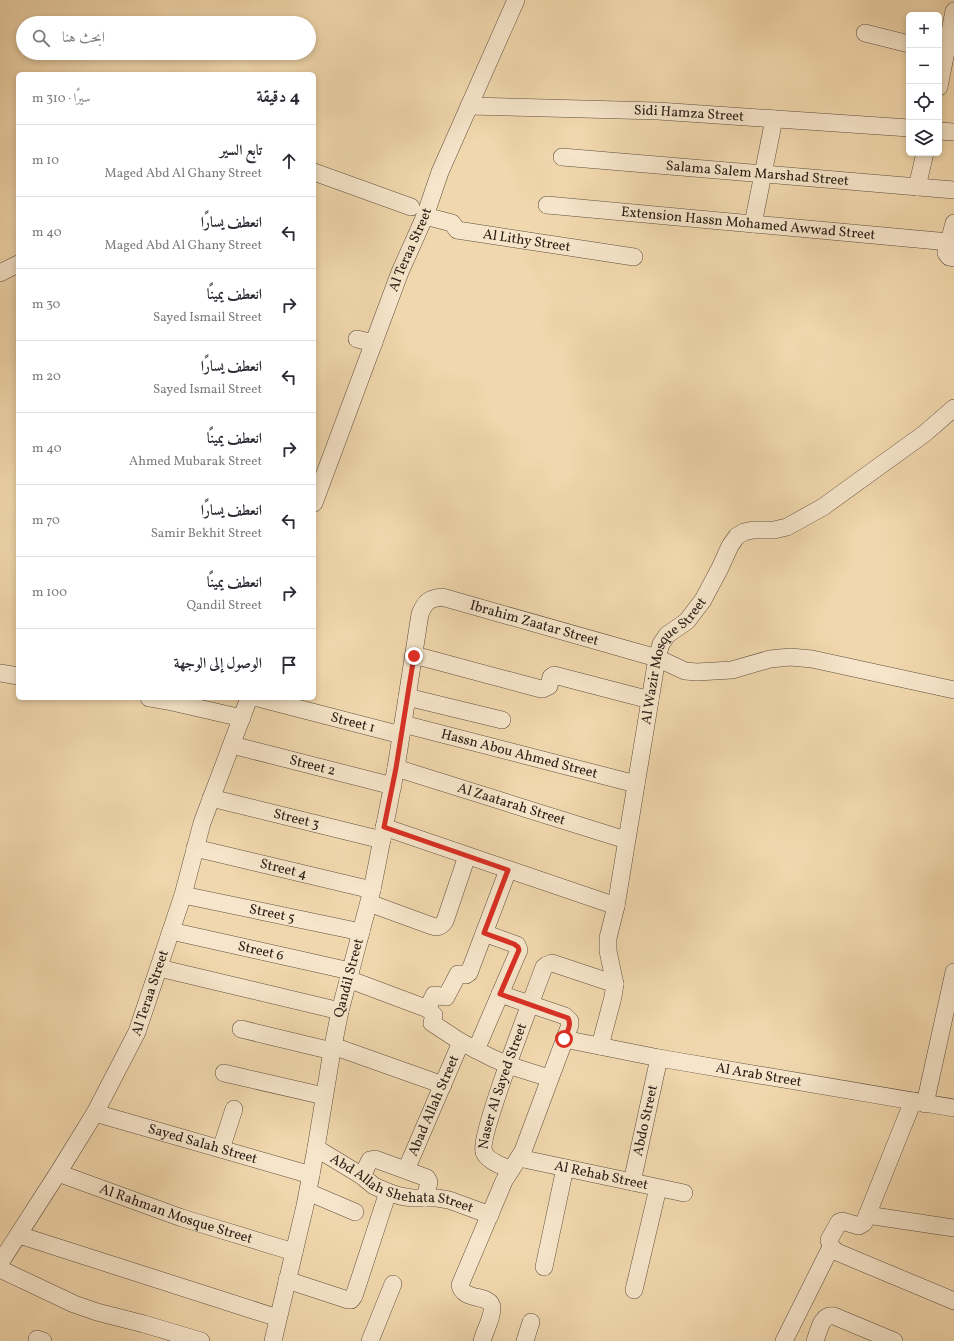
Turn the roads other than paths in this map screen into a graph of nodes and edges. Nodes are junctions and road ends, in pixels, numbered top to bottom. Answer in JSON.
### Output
{"nodes":[{"id":1,"x":516,"y":0,"type":"edge"},
{"id":2,"x":954,"y":11,"type":"edge"},
{"id":3,"x":865,"y":33,"type":"dead end"},
{"id":4,"x":906,"y":43,"type":"edge"},
{"id":5,"x":946,"y":54,"type":"edge"},
{"id":6,"x":940,"y":84,"type":"edge"},
{"id":7,"x":469,"y":106,"type":"junction"},
{"id":8,"x":774,"y":119,"type":"junction"},
{"id":9,"x":906,"y":128,"type":"edge"},
{"id":10,"x":942,"y":130,"type":"edge"},
{"id":11,"x":954,"y":132,"type":"edge"},
{"id":12,"x":924,"y":156,"type":"edge"},
{"id":13,"x":562,"y":157,"type":"dead end"},
{"id":14,"x":316,"y":173,"type":"edge"},
{"id":15,"x":763,"y":174,"type":"junction"},
{"id":16,"x":917,"y":187,"type":"junction"},
{"id":17,"x":954,"y":190,"type":"edge"},
{"id":18,"x":547,"y":205,"type":"dead end"},
{"id":19,"x":418,"y":211,"type":"junction"},
{"id":20,"x":954,"y":223,"type":"edge"},
{"id":21,"x":753,"y":224,"type":"junction"},
{"id":22,"x":951,"y":252,"type":"edge"},
{"id":23,"x":634,"y":257,"type":"dead end"},
{"id":24,"x":16,"y":265,"type":"edge"},
{"id":25,"x":0,"y":272,"type":"edge"},
{"id":26,"x":954,"y":408,"type":"edge"},
{"id":27,"x":316,"y":497,"type":"edge"},
{"id":28,"x":420,"y":614,"type":"joint"},
{"id":29,"x":414,"y":656,"type":"junction"},
{"id":30,"x":657,"y":658,"type":"junction"},
{"id":31,"x":0,"y":673,"type":"edge"},
{"id":32,"x":16,"y":676,"type":"edge"},
{"id":33,"x":954,"y":690,"type":"edge"},
{"id":34,"x":407,"y":697,"type":"junction"},
{"id":35,"x":160,"y":700,"type":"edge"},
{"id":36,"x":248,"y":700,"type":"edge"},
{"id":37,"x":267,"y":700,"type":"edge"},
{"id":38,"x":650,"y":700,"type":"junction"},
{"id":39,"x":242,"y":718,"type":"junction"},
{"id":40,"x":502,"y":720,"type":"dead end"},
{"id":41,"x":402,"y":729,"type":"junction"},
{"id":42,"x":232,"y":745,"type":"junction"},
{"id":43,"x":396,"y":768,"type":"junction"},
{"id":44,"x":636,"y":784,"type":"junction"},
{"id":45,"x":392,"y":786,"type":"junction"},
{"id":46,"x":211,"y":798,"type":"junction"},
{"id":47,"x":383,"y":834,"type":"junction"},
{"id":48,"x":626,"y":840,"type":"junction"},
{"id":49,"x":194,"y":848,"type":"junction"},
{"id":50,"x":467,"y":856,"type":"junction"},
{"id":51,"x":508,"y":870,"type":"junction"},
{"id":52,"x":183,"y":895,"type":"junction"},
{"id":53,"x":370,"y":896,"type":"junction"},
{"id":54,"x":616,"y":906,"type":"junction"},
{"id":55,"x":171,"y":931,"type":"junction"},
{"id":56,"x":361,"y":932,"type":"junction"},
{"id":57,"x":484,"y":933,"type":"junction"},
{"id":58,"x":159,"y":968,"type":"junction"},
{"id":59,"x":954,"y":972,"type":"edge"},
{"id":60,"x":349,"y":975,"type":"junction"},
{"id":61,"x":615,"y":984,"type":"junction"},
{"id":62,"x":500,"y":994,"type":"junction"},
{"id":63,"x":531,"y":1004,"type":"junction"},
{"id":64,"x":428,"y":1009,"type":"junction"},
{"id":65,"x":340,"y":1010,"type":"junction"},
{"id":66,"x":241,"y":1029,"type":"dead end"},
{"id":67,"x":564,"y":1039,"type":"junction"},
{"id":68,"x":469,"y":1046,"type":"junction"},
{"id":69,"x":600,"y":1046,"type":"junction"},
{"id":70,"x":332,"y":1048,"type":"junction"},
{"id":71,"x":659,"y":1058,"type":"junction"},
{"id":72,"x":508,"y":1065,"type":"junction"},
{"id":73,"x":224,"y":1073,"type":"dead end"},
{"id":74,"x":549,"y":1078,"type":"junction"},
{"id":75,"x":443,"y":1085,"type":"junction"},
{"id":76,"x":324,"y":1096,"type":"junction"},
{"id":77,"x":919,"y":1102,"type":"junction"},
{"id":78,"x":954,"y":1108,"type":"edge"},
{"id":79,"x":234,"y":1109,"type":"dead end"},
{"id":80,"x":95,"y":1113,"type":"junction"},
{"id":81,"x":316,"y":1148,"type":"junction"},
{"id":82,"x":221,"y":1149,"type":"junction"},
{"id":83,"x":515,"y":1164,"type":"junction"},
{"id":84,"x":565,"y":1168,"type":"junction"},
{"id":85,"x":406,"y":1170,"type":"junction"},
{"id":86,"x":58,"y":1173,"type":"junction"},
{"id":87,"x":311,"y":1175,"type":"junction"},
{"id":88,"x":362,"y":1176,"type":"junction"},
{"id":89,"x":632,"y":1182,"type":"junction"},
{"id":90,"x":658,"y":1188,"type":"junction"},
{"id":91,"x":308,"y":1192,"type":"junction"},
{"id":92,"x":388,"y":1192,"type":"junction"},
{"id":93,"x":684,"y":1193,"type":"dead end"},
{"id":94,"x":425,"y":1198,"type":"junction"},
{"id":95,"x":355,"y":1212,"type":"dead end"},
{"id":96,"x":490,"y":1215,"type":"junction"},
{"id":97,"x":867,"y":1215,"type":"junction"},
{"id":98,"x":954,"y":1228,"type":"edge"},
{"id":99,"x":18,"y":1235,"type":"junction"},
{"id":100,"x":831,"y":1248,"type":"junction"},
{"id":101,"x":294,"y":1252,"type":"junction"},
{"id":102,"x":0,"y":1264,"type":"edge"},
{"id":103,"x":544,"y":1267,"type":"dead end"},
{"id":104,"x":0,"y":1269,"type":"edge"},
{"id":105,"x":287,"y":1280,"type":"junction"},
{"id":106,"x":393,"y":1284,"type":"dead end"},
{"id":107,"x":634,"y":1290,"type":"dead end"},
{"id":108,"x":954,"y":1301,"type":"edge"},
{"id":109,"x":278,"y":1318,"type":"junction"},
{"id":110,"x":531,"y":1322,"type":"dead end"},
{"id":111,"x":201,"y":1341,"type":"edge"},
{"id":112,"x":273,"y":1341,"type":"edge"},
{"id":113,"x":370,"y":1341,"type":"edge"},
{"id":114,"x":482,"y":1341,"type":"edge"},
{"id":115,"x":525,"y":1341,"type":"edge"},
{"id":116,"x":784,"y":1341,"type":"edge"},
{"id":117,"x":815,"y":1341,"type":"edge"},
{"id":118,"x":894,"y":1341,"type":"edge"}],
"edges":[{"from":1,"to":7,"type":"street","name":"Al Teraa Street"},
{"from":2,"to":5,"type":"street"},
{"from":3,"to":4,"type":"street"},
{"from":5,"to":6,"type":"street"},
{"from":7,"to":8,"type":"street","name":"Sidi Hamza Street"},
{"from":7,"to":19,"type":"street","name":"Al Teraa Street"},
{"from":8,"to":9,"type":"street","name":"Sidi Hamza Street"},
{"from":8,"to":15,"type":"street"},
{"from":10,"to":11,"type":"street"},
{"from":12,"to":16,"type":"street"},
{"from":13,"to":15,"type":"street","name":"Salama Salem Marshad Street"},
{"from":14,"to":19,"type":"street","name":"Al Lithy Street"},
{"from":15,"to":16,"type":"street","name":"Salama Salem Marshad Street"},
{"from":15,"to":21,"type":"street"},
{"from":16,"to":17,"type":"street","name":"Salama Salem Marshad Street"},
{"from":18,"to":21,"type":"street","name":"Extension Hassn Mohamed Awwad Street"},
{"from":19,"to":23,"type":"street","name":"Al Lithy Street"},
{"from":19,"to":27,"type":"street","name":"Al Teraa Street"},
{"from":20,"to":22,"type":"street"},
{"from":21,"to":22,"type":"street","name":"Extension Hassn Mohamed Awwad Street"},
{"from":24,"to":25,"type":"street"},
{"from":26,"to":30,"type":"street","name":"Al Wazir Mosque Street"},
{"from":28,"to":29,"type":"street","name":"Qandil Street"},
{"from":28,"to":30,"type":"street","name":"Ibrahim Zaatar Street"},
{"from":29,"to":34,"type":"street","name":"Qandil Street"},
{"from":29,"to":38,"type":"street"},
{"from":30,"to":33,"type":"street","name":"Ibrahim Zaatar Street"},
{"from":30,"to":38,"type":"street","name":"Al Wazir Mosque Street"},
{"from":31,"to":32,"type":"street"},
{"from":34,"to":40,"type":"street"},
{"from":34,"to":41,"type":"street","name":"Qandil Street"},
{"from":35,"to":39,"type":"street"},
{"from":36,"to":39,"type":"street","name":"Al Teraa Street"},
{"from":37,"to":41,"type":"street","name":"Street 1"},
{"from":38,"to":44,"type":"street","name":"Al Wazir Mosque Street"},
{"from":39,"to":42,"type":"street","name":"Al Teraa Street"},
{"from":41,"to":43,"type":"street","name":"Qandil Street"},
{"from":41,"to":44,"type":"street","name":"Hassn Abou Ahmed Street"},
{"from":42,"to":45,"type":"street","name":"Street 2"},
{"from":42,"to":46,"type":"street","name":"Al Teraa Street"},
{"from":43,"to":45,"type":"street","name":"Qandil Street"},
{"from":43,"to":48,"type":"street","name":"Al Zaatarah Street"},
{"from":44,"to":48,"type":"street","name":"Al Wazir Mosque Street"},
{"from":45,"to":47,"type":"street","name":"Qandil Street"},
{"from":46,"to":47,"type":"street","name":"Street 3"},
{"from":46,"to":49,"type":"street","name":"Al Teraa Street"},
{"from":47,"to":50,"type":"street","name":"Street 3"},
{"from":47,"to":53,"type":"street","name":"Qandil Street"},
{"from":48,"to":54,"type":"street","name":"Al Wazir Mosque Street"},
{"from":49,"to":52,"type":"street","name":"Al Teraa Street"},
{"from":49,"to":53,"type":"street","name":"Street 4"},
{"from":50,"to":51,"type":"street","name":"Street 3"},
{"from":50,"to":53,"type":"street","name":"Street 4"},
{"from":51,"to":54,"type":"street","name":"Street 3"},
{"from":51,"to":57,"type":"street"},
{"from":52,"to":55,"type":"street","name":"Al Teraa Street"},
{"from":52,"to":56,"type":"street","name":"Street 5"},
{"from":53,"to":56,"type":"street","name":"Qandil Street"},
{"from":54,"to":61,"type":"street","name":"Al Wazir Mosque Street"},
{"from":55,"to":58,"type":"street","name":"Al Teraa Street"},
{"from":55,"to":60,"type":"street","name":"Street 6"},
{"from":56,"to":60,"type":"street","name":"Qandil Street"},
{"from":57,"to":62,"type":"street","name":"Abad Allah Street"},
{"from":57,"to":64,"type":"street"},
{"from":58,"to":65,"type":"street"},
{"from":58,"to":80,"type":"street","name":"Al Teraa Street"},
{"from":59,"to":77,"type":"street"},
{"from":60,"to":64,"type":"street","name":"Street 6"},
{"from":60,"to":65,"type":"street","name":"Qandil Street"},
{"from":61,"to":63,"type":"street","name":"Naser Al Sayed Street"},
{"from":61,"to":69,"type":"street","name":"Al Wazir Mosque Street"},
{"from":62,"to":63,"type":"street"},
{"from":62,"to":68,"type":"street","name":"Abad Allah Street"},
{"from":63,"to":67,"type":"street"},
{"from":63,"to":72,"type":"street","name":"Naser Al Sayed Street"},
{"from":64,"to":68,"type":"street"},
{"from":65,"to":70,"type":"street","name":"Qandil Street"},
{"from":66,"to":70,"type":"street"},
{"from":67,"to":69,"type":"street","name":"Al Arab Street"},
{"from":67,"to":74,"type":"street"},
{"from":68,"to":72,"type":"street"},
{"from":68,"to":75,"type":"street","name":"Abad Allah Street"},
{"from":69,"to":71,"type":"street","name":"Al Arab Street"},
{"from":70,"to":75,"type":"street"},
{"from":70,"to":76,"type":"street","name":"Qandil Street"},
{"from":71,"to":77,"type":"street","name":"Al Arab Street"},
{"from":71,"to":89,"type":"street","name":"Abdo Street"},
{"from":72,"to":74,"type":"street"},
{"from":72,"to":83,"type":"street","name":"Naser Al Sayed Street"},
{"from":73,"to":76,"type":"street"},
{"from":74,"to":83,"type":"street"},
{"from":75,"to":85,"type":"street","name":"Abad Allah Street"},
{"from":76,"to":81,"type":"street","name":"Qandil Street"},
{"from":77,"to":78,"type":"street","name":"Al Arab Street"},
{"from":77,"to":97,"type":"street"},
{"from":79,"to":82,"type":"street"},
{"from":80,"to":82,"type":"street","name":"Sayed Salah Street"},
{"from":80,"to":86,"type":"street","name":"Al Teraa Street"},
{"from":81,"to":87,"type":"street","name":"Qandil Street"},
{"from":81,"to":88,"type":"street","name":"Abd Allah Shehata Street"},
{"from":82,"to":87,"type":"street","name":"Sayed Salah Street"},
{"from":83,"to":84,"type":"street","name":"Al Rehab Street"},
{"from":83,"to":96,"type":"street"},
{"from":84,"to":89,"type":"street","name":"Al Rehab Street"},
{"from":84,"to":103,"type":"street"},
{"from":85,"to":88,"type":"street"},
{"from":85,"to":94,"type":"street"},
{"from":86,"to":99,"type":"street","name":"Al Teraa Street"},
{"from":86,"to":101,"type":"street","name":"Al Rahman Mosque Street"},
{"from":87,"to":91,"type":"street","name":"Qandil Street"},
{"from":88,"to":92,"type":"street","name":"Abd Allah Shehata Street"},
{"from":89,"to":90,"type":"street","name":"Al Rehab Street"},
{"from":90,"to":93,"type":"street","name":"Al Rehab Street"},
{"from":90,"to":107,"type":"street"},
{"from":91,"to":95,"type":"street"},
{"from":91,"to":101,"type":"street","name":"Qandil Street"},
{"from":92,"to":94,"type":"street","name":"Abd Allah Shehata Street"},
{"from":92,"to":105,"type":"street"},
{"from":94,"to":96,"type":"street","name":"Abd Allah Shehata Street"},
{"from":96,"to":114,"type":"street"},
{"from":97,"to":98,"type":"street"},
{"from":97,"to":100,"type":"street"},
{"from":99,"to":102,"type":"street","name":"Al Teraa Street"},
{"from":99,"to":109,"type":"street"},
{"from":100,"to":108,"type":"street"},
{"from":100,"to":116,"type":"street"},
{"from":101,"to":105,"type":"street","name":"Qandil Street"},
{"from":104,"to":111,"type":"street"},
{"from":105,"to":109,"type":"street","name":"Qandil Street"},
{"from":106,"to":113,"type":"street"},
{"from":109,"to":112,"type":"street","name":"Qandil Street"},
{"from":110,"to":115,"type":"street"},
{"from":117,"to":118,"type":"street"}]}
